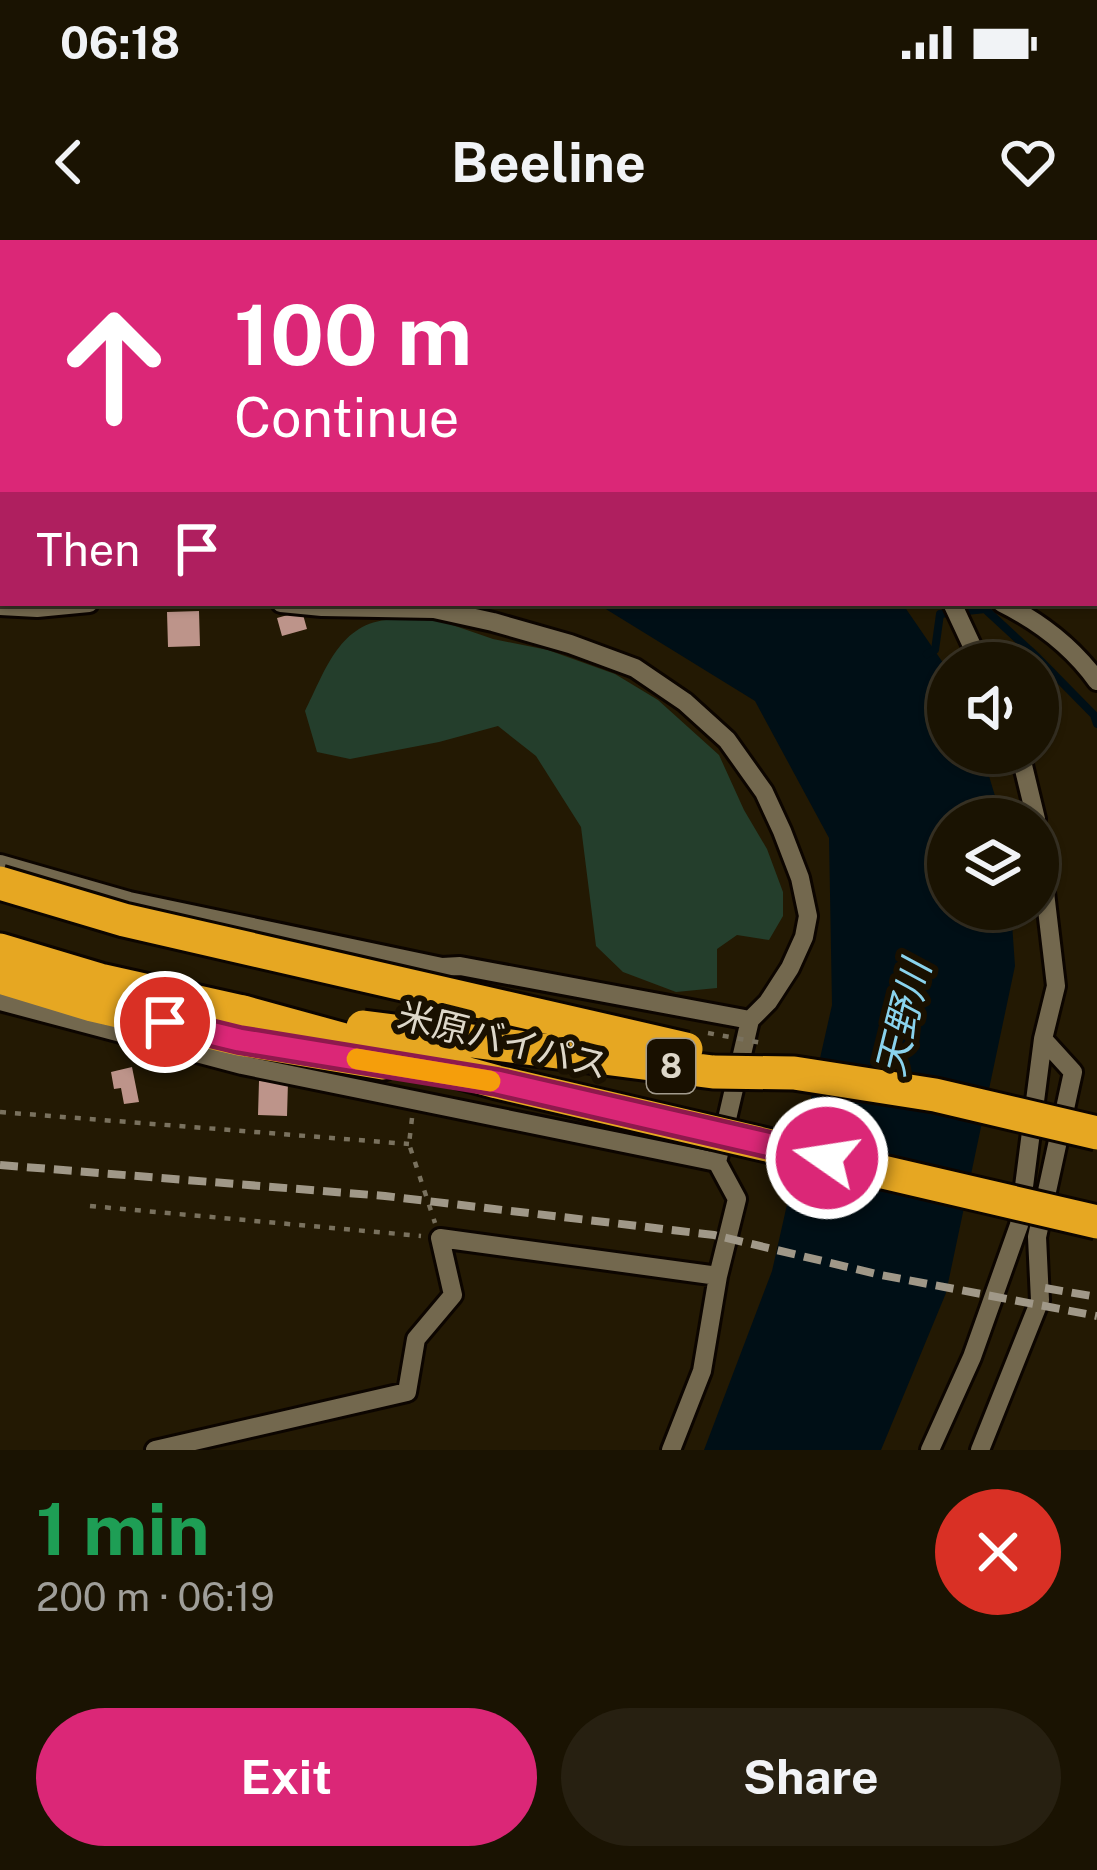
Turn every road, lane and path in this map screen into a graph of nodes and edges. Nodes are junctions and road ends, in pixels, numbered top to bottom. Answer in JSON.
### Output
{"nodes":[{"id":1,"x":0,"y":606,"type":"edge"},
{"id":2,"x":54,"y":606,"type":"edge"},
{"id":3,"x":312,"y":606,"type":"edge"},
{"id":4,"x":953,"y":606,"type":"edge"},
{"id":5,"x":1008,"y":606,"type":"edge"},
{"id":6,"x":970,"y":642,"type":"edge"},
{"id":7,"x":1097,"y":681,"type":"edge"},
{"id":8,"x":0,"y":864,"type":"edge"},
{"id":9,"x":0,"y":883,"type":"edge"},
{"id":10,"x":1049,"y":930,"type":"edge"},
{"id":11,"x":0,"y":950,"type":"edge"},
{"id":12,"x":0,"y":977,"type":"edge"},
{"id":13,"x":0,"y":1001,"type":"edge"},
{"id":14,"x":243,"y":1012,"type":"junction"},
{"id":15,"x":750,"y":1020,"type":"junction"},
{"id":16,"x":1043,"y":1039,"type":"junction"},
{"id":17,"x":794,"y":1073,"type":"junction"},
{"id":18,"x":497,"y":1082,"type":"junction"},
{"id":19,"x":414,"y":1101,"type":"junction"},
{"id":20,"x":0,"y":1112,"type":"edge"},
{"id":21,"x":1097,"y":1133,"type":"edge"},
{"id":22,"x":410,"y":1144,"type":"junction"},
{"id":23,"x":717,"y":1162,"type":"junction"},
{"id":24,"x":90,"y":1206,"type":"dead end"},
{"id":25,"x":1097,"y":1222,"type":"edge"},
{"id":26,"x":440,"y":1238,"type":"junction"},
{"id":27,"x":718,"y":1276,"type":"junction"},
{"id":28,"x":155,"y":1450,"type":"edge"},
{"id":29,"x":671,"y":1450,"type":"edge"},
{"id":30,"x":930,"y":1450,"type":"edge"},
{"id":31,"x":980,"y":1450,"type":"edge"}],
"edges":[{"from":1,"to":2,"type":"street"},
{"from":3,"to":15,"type":"street"},
{"from":4,"to":6,"type":"street"},
{"from":5,"to":7,"type":"street"},
{"from":8,"to":15,"type":"street"},
{"from":9,"to":17,"type":"highway","bridge":true},
{"from":10,"to":16,"type":"street"},
{"from":11,"to":14,"type":"highway","name":"米原バイパス","number":"8"},
{"from":12,"to":18,"type":"highway","bridge":true},
{"from":13,"to":19,"type":"street"},
{"from":14,"to":17,"type":"highway","name":"米原バイパス","number":"8","bridge":true},
{"from":14,"to":18,"type":"highway","name":"米原バイパス","number":"8","bridge":true},
{"from":15,"to":23,"type":"street"},
{"from":16,"to":30,"type":"street"},
{"from":16,"to":31,"type":"street"},
{"from":17,"to":21,"type":"highway","name":"米原バイパス","number":"8","bridge":true},
{"from":18,"to":25,"type":"highway","name":"米原バイパス","number":"8","bridge":true},
{"from":19,"to":22,"type":"path"},
{"from":19,"to":23,"type":"street"},
{"from":20,"to":22,"type":"path"},
{"from":22,"to":26,"type":"path"},
{"from":23,"to":27,"type":"street"},
{"from":24,"to":26,"type":"path"},
{"from":26,"to":27,"type":"street"},
{"from":26,"to":28,"type":"street"},
{"from":27,"to":29,"type":"street"}]}
